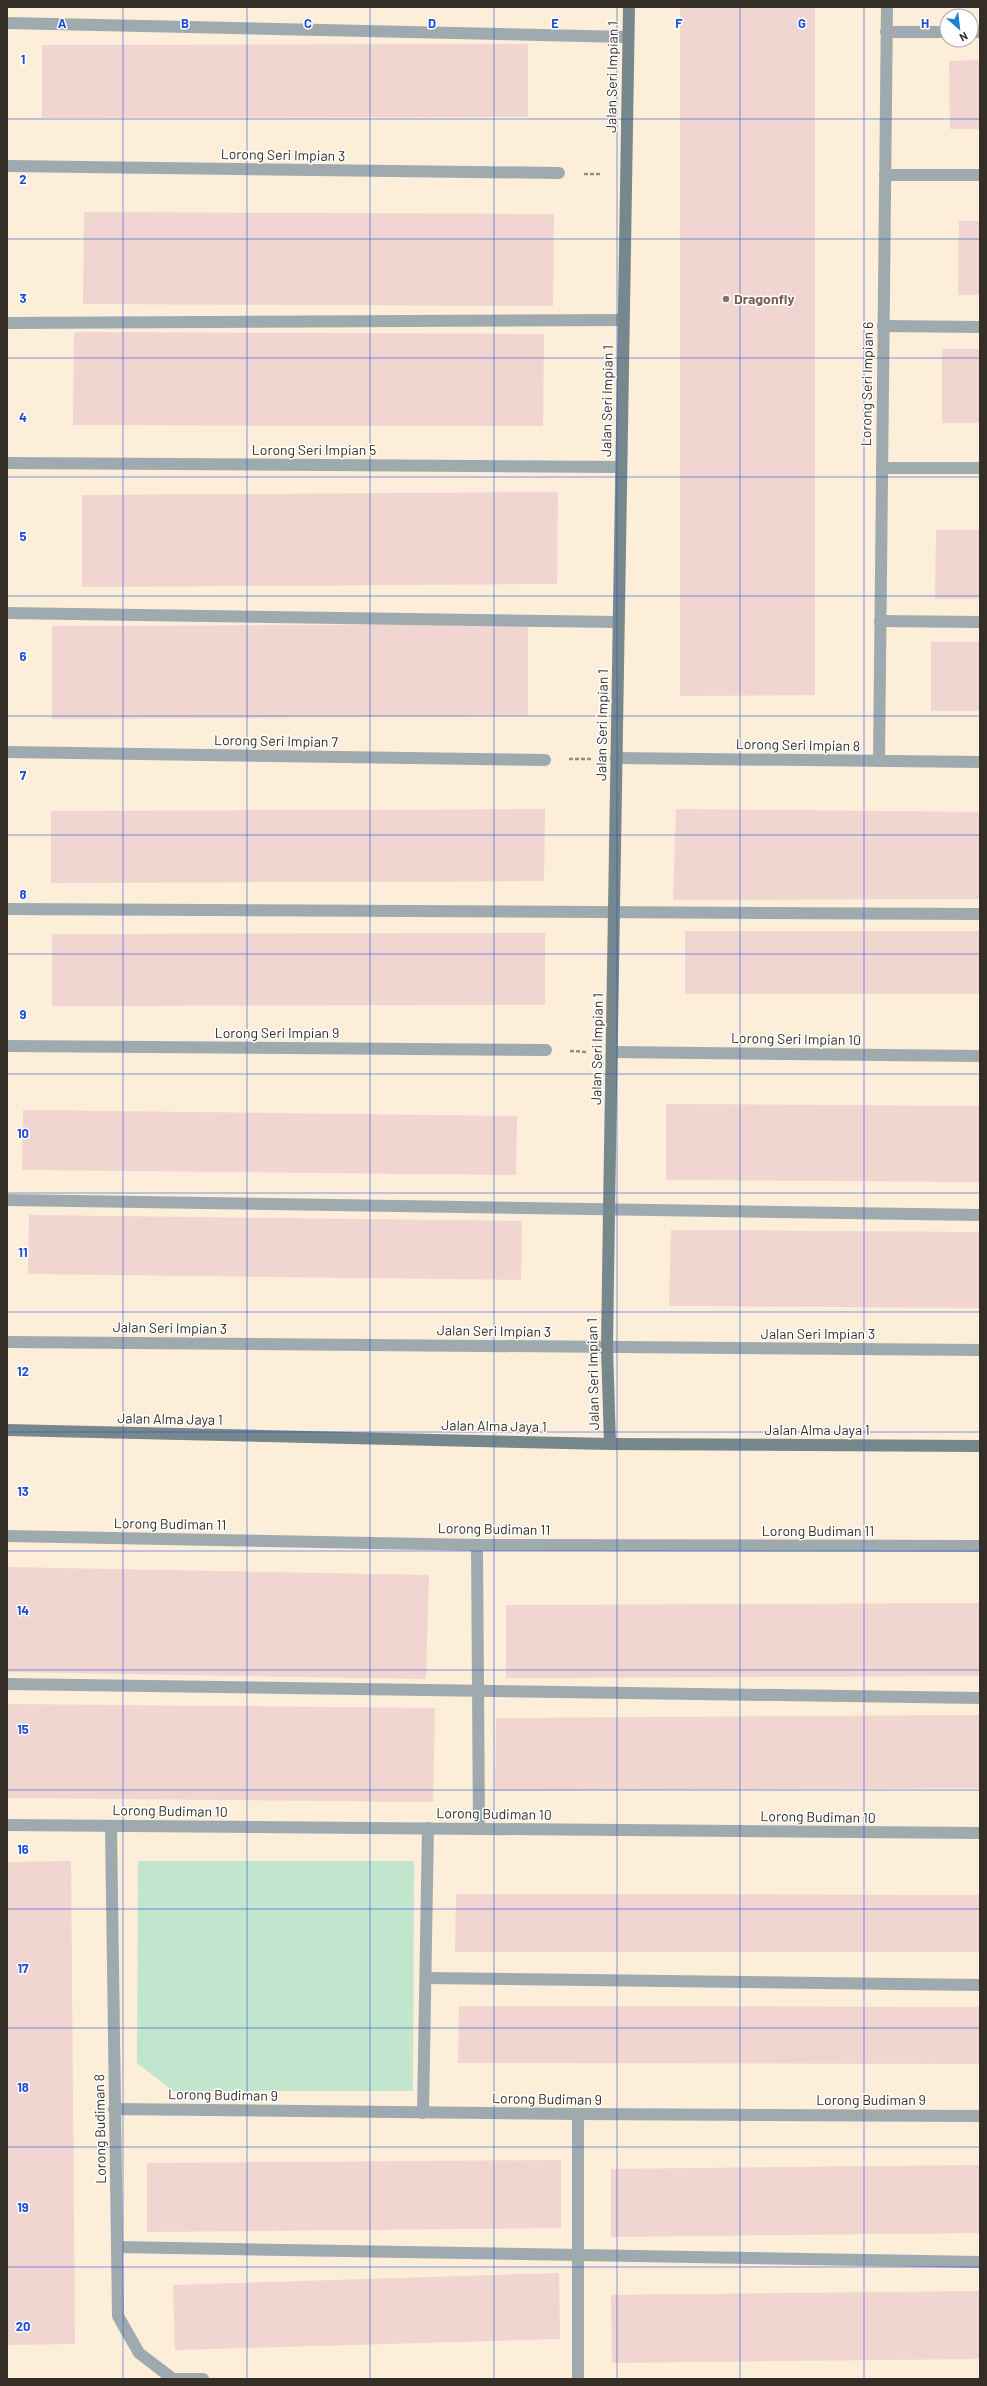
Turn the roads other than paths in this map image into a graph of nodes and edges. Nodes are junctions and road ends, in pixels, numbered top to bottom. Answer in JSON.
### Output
{"nodes":[{"id":1,"x":629,"y":7,"type":"edge"},
{"id":2,"x":887,"y":7,"type":"edge"},
{"id":3,"x":7,"y":23,"type":"edge"},
{"id":4,"x":886,"y":32,"type":"junction"},
{"id":5,"x":939,"y":32,"type":"edge"},
{"id":6,"x":628,"y":37,"type":"junction"},
{"id":7,"x":7,"y":166,"type":"edge"},
{"id":8,"x":560,"y":173,"type":"road end"},
{"id":9,"x":885,"y":175,"type":"junction"},
{"id":10,"x":980,"y":175,"type":"edge"},
{"id":11,"x":623,"y":320,"type":"junction"},
{"id":12,"x":7,"y":323,"type":"edge"},
{"id":13,"x":883,"y":326,"type":"junction"},
{"id":14,"x":980,"y":327,"type":"edge"},
{"id":15,"x":7,"y":463,"type":"edge"},
{"id":16,"x":621,"y":467,"type":"junction"},
{"id":17,"x":882,"y":468,"type":"junction"},
{"id":18,"x":980,"y":468,"type":"edge"},
{"id":19,"x":7,"y":613,"type":"edge"},
{"id":20,"x":880,"y":621,"type":"junction"},
{"id":21,"x":618,"y":622,"type":"junction"},
{"id":22,"x":980,"y":622,"type":"edge"},
{"id":23,"x":7,"y":752,"type":"edge"},
{"id":24,"x":616,"y":758,"type":"junction"},
{"id":25,"x":545,"y":760,"type":"road end"},
{"id":26,"x":879,"y":761,"type":"junction"},
{"id":27,"x":980,"y":762,"type":"edge"},
{"id":28,"x":7,"y":909,"type":"edge"},
{"id":29,"x":614,"y":912,"type":"junction"},
{"id":30,"x":980,"y":914,"type":"edge"},
{"id":31,"x":7,"y":1046,"type":"edge"},
{"id":32,"x":546,"y":1050,"type":"road end"},
{"id":33,"x":612,"y":1052,"type":"junction"},
{"id":34,"x":980,"y":1056,"type":"edge"},
{"id":35,"x":7,"y":1200,"type":"edge"},
{"id":36,"x":609,"y":1210,"type":"junction"},
{"id":37,"x":980,"y":1215,"type":"edge"},
{"id":38,"x":7,"y":1342,"type":"edge"},
{"id":39,"x":607,"y":1347,"type":"junction"},
{"id":40,"x":980,"y":1350,"type":"edge"},
{"id":41,"x":7,"y":1430,"type":"edge"},
{"id":42,"x":610,"y":1444,"type":"junction"},
{"id":43,"x":980,"y":1446,"type":"edge"},
{"id":44,"x":7,"y":1536,"type":"edge"},
{"id":45,"x":477,"y":1545,"type":"junction"},
{"id":46,"x":980,"y":1546,"type":"edge"},
{"id":47,"x":7,"y":1684,"type":"edge"},
{"id":48,"x":479,"y":1692,"type":"junction"},
{"id":49,"x":980,"y":1698,"type":"edge"},
{"id":50,"x":7,"y":1825,"type":"edge"},
{"id":51,"x":111,"y":1826,"type":"junction"},
{"id":52,"x":428,"y":1828,"type":"junction"},
{"id":53,"x":479,"y":1829,"type":"junction"},
{"id":54,"x":980,"y":1834,"type":"edge"},
{"id":55,"x":426,"y":1978,"type":"junction"},
{"id":56,"x":980,"y":1985,"type":"edge"},
{"id":57,"x":114,"y":2109,"type":"junction"},
{"id":58,"x":423,"y":2113,"type":"junction"},
{"id":59,"x":578,"y":2114,"type":"junction"},
{"id":60,"x":980,"y":2116,"type":"edge"},
{"id":61,"x":117,"y":2247,"type":"junction"},
{"id":62,"x":578,"y":2256,"type":"junction"},
{"id":63,"x":980,"y":2262,"type":"edge"},
{"id":64,"x":203,"y":2379,"type":"edge"},
{"id":65,"x":578,"y":2379,"type":"edge"}],
"edges":[{"from":1,"to":6,"type":"street","name":"Jalan Seri Impian 1"},
{"from":2,"to":4,"type":"street","name":"Lorong Seri Impian 6"},
{"from":3,"to":6,"type":"street"},
{"from":4,"to":5,"type":"street"},
{"from":4,"to":9,"type":"street","name":"Lorong Seri Impian 6"},
{"from":6,"to":11,"type":"street","name":"Jalan Seri Impian 1"},
{"from":7,"to":8,"type":"street","name":"Lorong Seri Impian 3"},
{"from":9,"to":10,"type":"street"},
{"from":9,"to":13,"type":"street","name":"Lorong Seri Impian 6"},
{"from":11,"to":12,"type":"street"},
{"from":11,"to":16,"type":"street","name":"Jalan Seri Impian 1"},
{"from":13,"to":14,"type":"street"},
{"from":13,"to":17,"type":"street","name":"Lorong Seri Impian 6"},
{"from":15,"to":16,"type":"street","name":"Lorong Seri Impian 5"},
{"from":16,"to":21,"type":"street","name":"Jalan Seri Impian 1"},
{"from":17,"to":18,"type":"street"},
{"from":17,"to":20,"type":"street","name":"Lorong Seri Impian 6"},
{"from":19,"to":21,"type":"street"},
{"from":20,"to":22,"type":"street"},
{"from":20,"to":26,"type":"street","name":"Lorong Seri Impian 6"},
{"from":21,"to":24,"type":"street","name":"Jalan Seri Impian 1"},
{"from":23,"to":25,"type":"street","name":"Lorong Seri Impian 7"},
{"from":24,"to":26,"type":"street","name":"Lorong Seri Impian 8"},
{"from":24,"to":29,"type":"street","name":"Jalan Seri Impian 1"},
{"from":26,"to":27,"type":"street","name":"Lorong Seri Impian 8"},
{"from":28,"to":29,"type":"street"},
{"from":29,"to":30,"type":"street"},
{"from":29,"to":33,"type":"street","name":"Jalan Seri Impian 1"},
{"from":31,"to":32,"type":"street","name":"Lorong Seri Impian 9"},
{"from":33,"to":34,"type":"street","name":"Lorong Seri Impian 10"},
{"from":33,"to":36,"type":"street","name":"Jalan Seri Impian 1"},
{"from":35,"to":36,"type":"street"},
{"from":36,"to":37,"type":"street"},
{"from":36,"to":39,"type":"street","name":"Jalan Seri Impian 1"},
{"from":38,"to":39,"type":"street","name":"Jalan Seri Impian 3"},
{"from":39,"to":40,"type":"street","name":"Jalan Seri Impian 3"},
{"from":39,"to":42,"type":"street","name":"Jalan Seri Impian 1"},
{"from":41,"to":42,"type":"street","name":"Jalan Alma Jaya 1"},
{"from":42,"to":43,"type":"street","name":"Jalan Alma Jaya 1"},
{"from":44,"to":45,"type":"street","name":"Lorong Budiman 11"},
{"from":45,"to":46,"type":"street","name":"Lorong Budiman 11"},
{"from":45,"to":48,"type":"street"},
{"from":47,"to":48,"type":"street"},
{"from":48,"to":49,"type":"street"},
{"from":48,"to":53,"type":"street"},
{"from":50,"to":51,"type":"street","name":"Lorong Budiman 10"},
{"from":51,"to":52,"type":"street","name":"Lorong Budiman 10"},
{"from":51,"to":57,"type":"street","name":"Lorong Budiman 8"},
{"from":52,"to":53,"type":"street","name":"Lorong Budiman 10"},
{"from":52,"to":55,"type":"street"},
{"from":53,"to":54,"type":"street","name":"Lorong Budiman 10"},
{"from":55,"to":56,"type":"street"},
{"from":55,"to":58,"type":"street"},
{"from":57,"to":58,"type":"street","name":"Lorong Budiman 9"},
{"from":57,"to":61,"type":"street","name":"Lorong Budiman 8"},
{"from":58,"to":59,"type":"street","name":"Lorong Budiman 9"},
{"from":59,"to":60,"type":"street","name":"Lorong Budiman 9"},
{"from":59,"to":62,"type":"street"},
{"from":61,"to":62,"type":"street"},
{"from":61,"to":64,"type":"street","name":"Lorong Budiman 8"},
{"from":62,"to":63,"type":"street"},
{"from":62,"to":65,"type":"street"}]}
